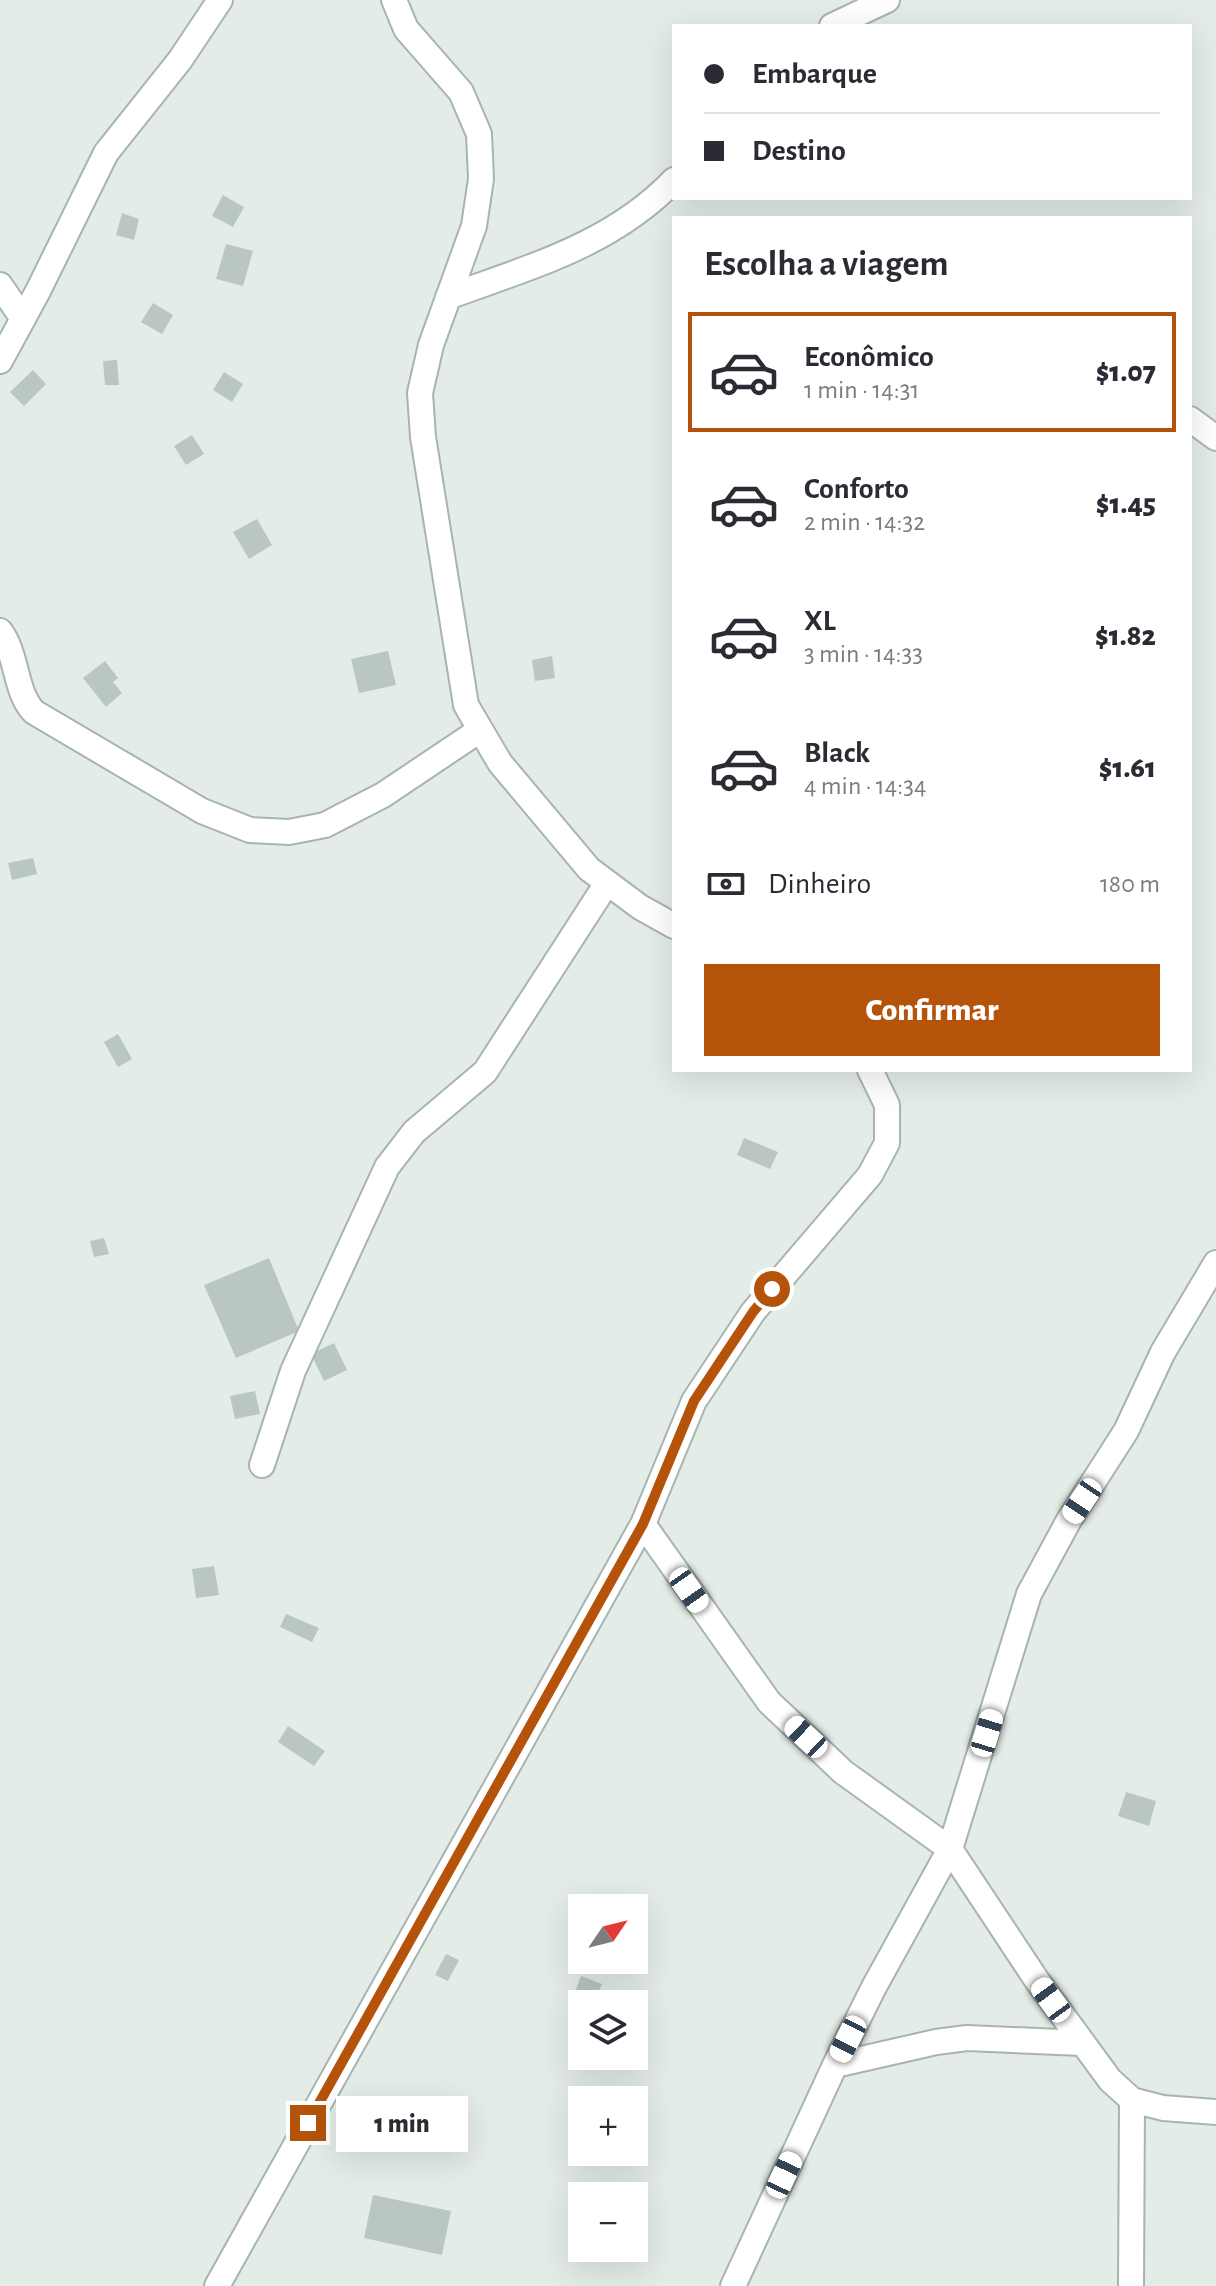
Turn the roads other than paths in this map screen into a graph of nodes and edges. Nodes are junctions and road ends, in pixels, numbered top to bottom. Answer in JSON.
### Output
{"nodes":[{"id":1,"x":220,"y":0,"type":"edge"},
{"id":2,"x":394,"y":0,"type":"edge"},
{"id":3,"x":887,"y":0,"type":"edge"},
{"id":4,"x":836,"y":24,"type":"edge"},
{"id":5,"x":672,"y":182,"type":"edge"},
{"id":6,"x":0,"y":285,"type":"edge"},
{"id":7,"x":448,"y":297,"type":"junction"},
{"id":8,"x":23,"y":319,"type":"junction"},
{"id":9,"x":0,"y":361,"type":"edge"},
{"id":10,"x":1192,"y":420,"type":"edge"},
{"id":11,"x":1216,"y":438,"type":"edge"},
{"id":12,"x":0,"y":631,"type":"edge"},
{"id":13,"x":480,"y":730,"type":"junction"},
{"id":14,"x":607,"y":883,"type":"junction"},
{"id":15,"x":672,"y":925,"type":"edge"},
{"id":16,"x":871,"y":1072,"type":"edge"},
{"id":17,"x":1216,"y":1263,"type":"edge"},
{"id":18,"x":262,"y":1465,"type":"dead end"},
{"id":19,"x":643,"y":1524,"type":"junction"},
{"id":20,"x":950,"y":1849,"type":"junction"},
{"id":21,"x":1082,"y":2043,"type":"junction"},
{"id":22,"x":835,"y":2065,"type":"junction"},
{"id":23,"x":1132,"y":2100,"type":"junction"},
{"id":24,"x":1216,"y":2112,"type":"edge"},
{"id":25,"x":217,"y":2286,"type":"edge"},
{"id":26,"x":733,"y":2286,"type":"edge"},
{"id":27,"x":1131,"y":2286,"type":"edge"}],
"edges":[{"from":1,"to":8,"type":"street"},
{"from":2,"to":7,"type":"street"},
{"from":3,"to":4,"type":"street"},
{"from":5,"to":7,"type":"street"},
{"from":6,"to":8,"type":"street"},
{"from":7,"to":13,"type":"street"},
{"from":8,"to":9,"type":"street"},
{"from":10,"to":11,"type":"street"},
{"from":12,"to":13,"type":"street"},
{"from":13,"to":14,"type":"street"},
{"from":14,"to":15,"type":"street"},
{"from":14,"to":18,"type":"street"},
{"from":16,"to":19,"type":"street"},
{"from":17,"to":20,"type":"street"},
{"from":19,"to":20,"type":"street"},
{"from":19,"to":25,"type":"street"},
{"from":20,"to":21,"type":"street"},
{"from":20,"to":22,"type":"street"},
{"from":21,"to":22,"type":"street"},
{"from":21,"to":23,"type":"street"},
{"from":22,"to":26,"type":"street"},
{"from":23,"to":24,"type":"street"},
{"from":23,"to":27,"type":"street"}]}
